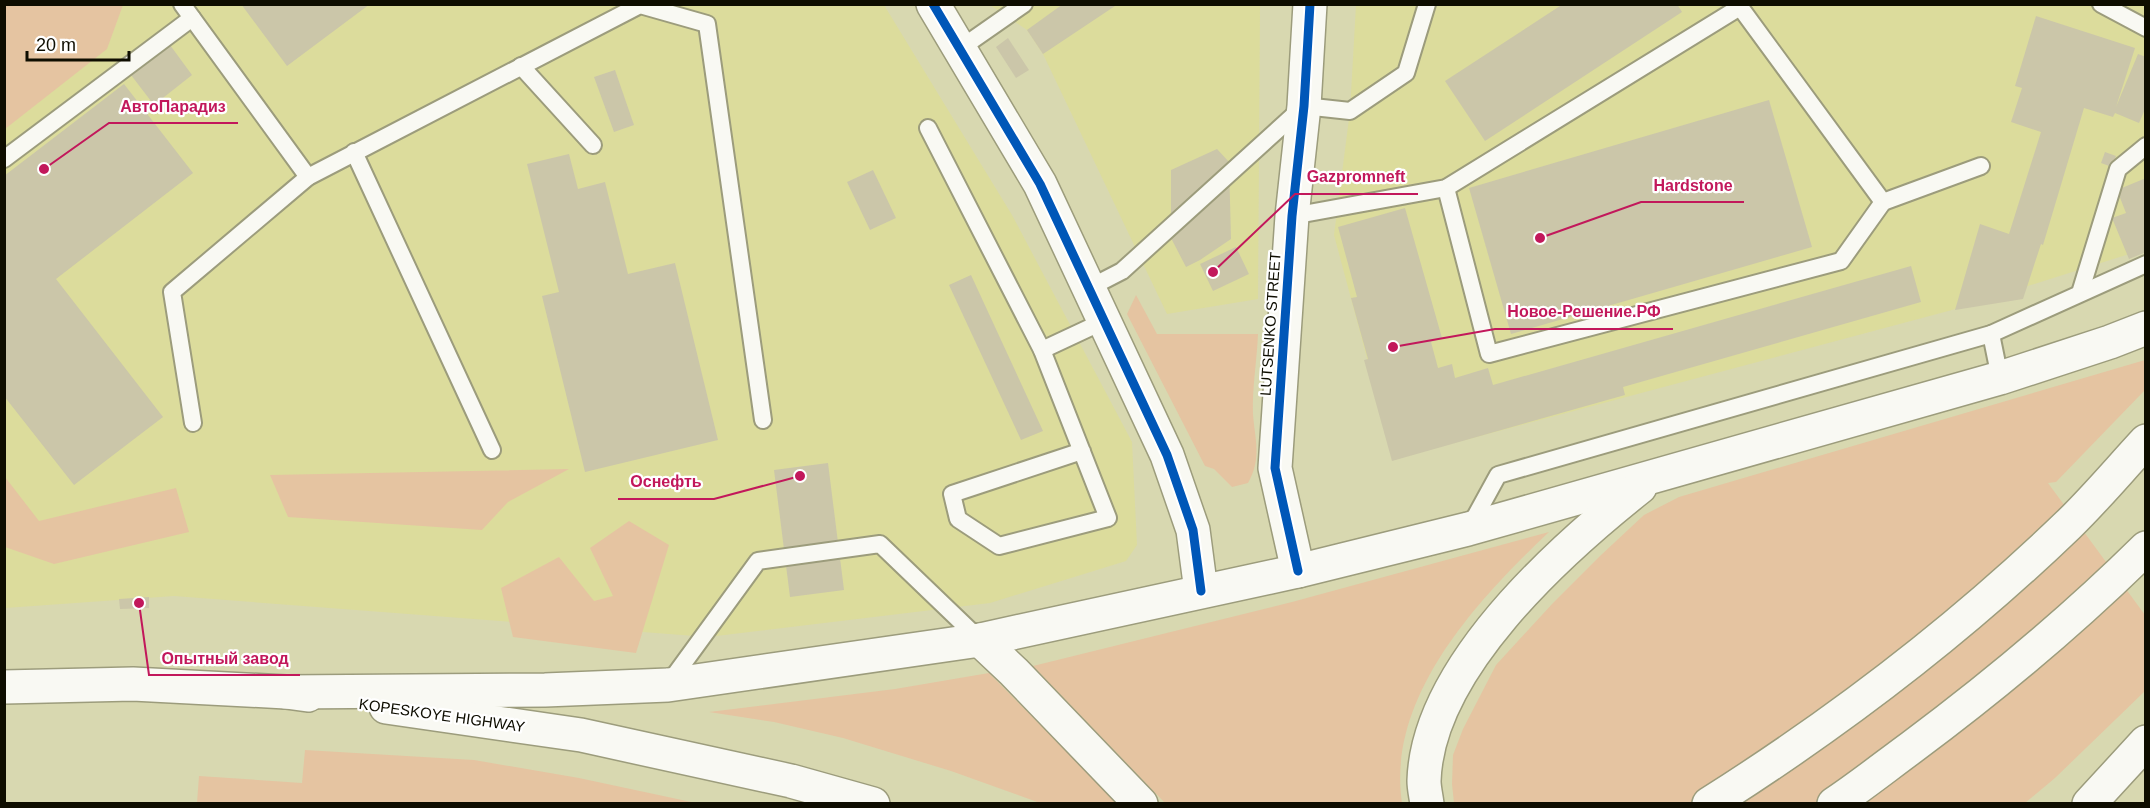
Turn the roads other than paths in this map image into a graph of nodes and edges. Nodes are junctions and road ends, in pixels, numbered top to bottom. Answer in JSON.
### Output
{"nodes":[{"id":1,"x":933,"y":4,"type":"edge"},
{"id":2,"x":1024,"y":4,"type":"edge"},
{"id":3,"x":1310,"y":4,"type":"edge"},
{"id":4,"x":1427,"y":4,"type":"edge"},
{"id":5,"x":2102,"y":5,"type":"edge"},
{"id":6,"x":187,"y":11,"type":"edge"},
{"id":7,"x":2145,"y":28,"type":"edge"},
{"id":8,"x":961,"y":48,"type":"junction"},
{"id":9,"x":521,"y":66,"type":"junction"},
{"id":10,"x":1304,"y":106,"type":"junction"},
{"id":11,"x":928,"y":128,"type":"dead end"},
{"id":12,"x":593,"y":145,"type":"dead end"},
{"id":13,"x":2145,"y":146,"type":"edge"},
{"id":14,"x":354,"y":152,"type":"junction"},
{"id":15,"x":4,"y":159,"type":"edge"},
{"id":16,"x":1981,"y":166,"type":"dead end"},
{"id":17,"x":308,"y":177,"type":"junction"},
{"id":18,"x":1446,"y":188,"type":"junction"},
{"id":19,"x":1883,"y":202,"type":"junction"},
{"id":20,"x":1292,"y":216,"type":"junction"},
{"id":21,"x":2145,"y":264,"type":"edge"},
{"id":22,"x":1089,"y":288,"type":"junction"},
{"id":23,"x":2080,"y":293,"type":"junction"},
{"id":24,"x":1104,"y":321,"type":"junction"},
{"id":25,"x":2145,"y":328,"type":"edge"},
{"id":26,"x":1990,"y":334,"type":"junction"},
{"id":27,"x":1042,"y":350,"type":"junction"},
{"id":28,"x":2000,"y":378,"type":"junction"},
{"id":29,"x":763,"y":420,"type":"dead end"},
{"id":30,"x":193,"y":423,"type":"dead end"},
{"id":31,"x":2145,"y":441,"type":"edge"},
{"id":32,"x":492,"y":450,"type":"dead end"},
{"id":33,"x":1082,"y":451,"type":"junction"},
{"id":34,"x":1654,"y":477,"type":"junction"},
{"id":35,"x":1468,"y":530,"type":"junction"},
{"id":36,"x":2145,"y":548,"type":"edge"},
{"id":37,"x":1298,"y":572,"type":"junction"},
{"id":38,"x":1201,"y":591,"type":"junction"},
{"id":39,"x":980,"y":640,"type":"junction"},
{"id":40,"x":668,"y":685,"type":"junction"},
{"id":41,"x":4,"y":687,"type":"edge"},
{"id":42,"x":286,"y":692,"type":"junction"},
{"id":43,"x":2145,"y":742,"type":"edge"},
{"id":44,"x":873,"y":804,"type":"edge"},
{"id":45,"x":1141,"y":804,"type":"edge"},
{"id":46,"x":1427,"y":804,"type":"edge"},
{"id":47,"x":1708,"y":804,"type":"edge"},
{"id":48,"x":1834,"y":804,"type":"edge"},
{"id":49,"x":2089,"y":804,"type":"edge"}],
"edges":[{"from":1,"to":8,"type":"main road"},
{"from":2,"to":8,"type":"lane"},
{"from":3,"to":10,"type":"main road","name":"LUTSENKO STREET"},
{"from":4,"to":10,"type":"lane"},
{"from":5,"to":7,"type":"lane"},
{"from":6,"to":15,"type":"lane"},
{"from":6,"to":17,"type":"lane"},
{"from":8,"to":22,"type":"main road"},
{"from":9,"to":12,"type":"lane"},
{"from":9,"to":14,"type":"lane"},
{"from":9,"to":29,"type":"lane"},
{"from":10,"to":20,"type":"main road","name":"LUTSENKO STREET"},
{"from":10,"to":22,"type":"lane"},
{"from":11,"to":27,"type":"lane"},
{"from":13,"to":23,"type":"lane"},
{"from":14,"to":17,"type":"lane"},
{"from":14,"to":32,"type":"lane"},
{"from":16,"to":19,"type":"lane"},
{"from":17,"to":30,"type":"lane"},
{"from":18,"to":19,"type":"lane"},
{"from":18,"to":19,"type":"lane"},
{"from":18,"to":20,"type":"lane"},
{"from":20,"to":37,"type":"main road","name":"LUTSENKO STREET"},
{"from":21,"to":23,"type":"lane"},
{"from":22,"to":24,"type":"main road"},
{"from":23,"to":26,"type":"lane"},
{"from":24,"to":27,"type":"lane"},
{"from":24,"to":38,"type":"main road"},
{"from":25,"to":28,"type":"main road"},
{"from":26,"to":28,"type":"lane"},
{"from":26,"to":35,"type":"lane"},
{"from":27,"to":33,"type":"lane"},
{"from":28,"to":34,"type":"main road"},
{"from":31,"to":47,"type":"main road"},
{"from":33,"to":33,"type":"lane"},
{"from":34,"to":35,"type":"main road"},
{"from":34,"to":46,"type":"main road"},
{"from":35,"to":37,"type":"main road"},
{"from":36,"to":48,"type":"main road"},
{"from":37,"to":38,"type":"main road"},
{"from":38,"to":39,"type":"main road"},
{"from":39,"to":40,"type":"main road"},
{"from":39,"to":40,"type":"lane"},
{"from":39,"to":45,"type":"main road"},
{"from":40,"to":42,"type":"main road"},
{"from":41,"to":42,"type":"main road","name":"KOPESKOYE HIGHWAY"},
{"from":42,"to":44,"type":"main road","name":"KOPESKOYE HIGHWAY"},
{"from":43,"to":49,"type":"main road"}]}
